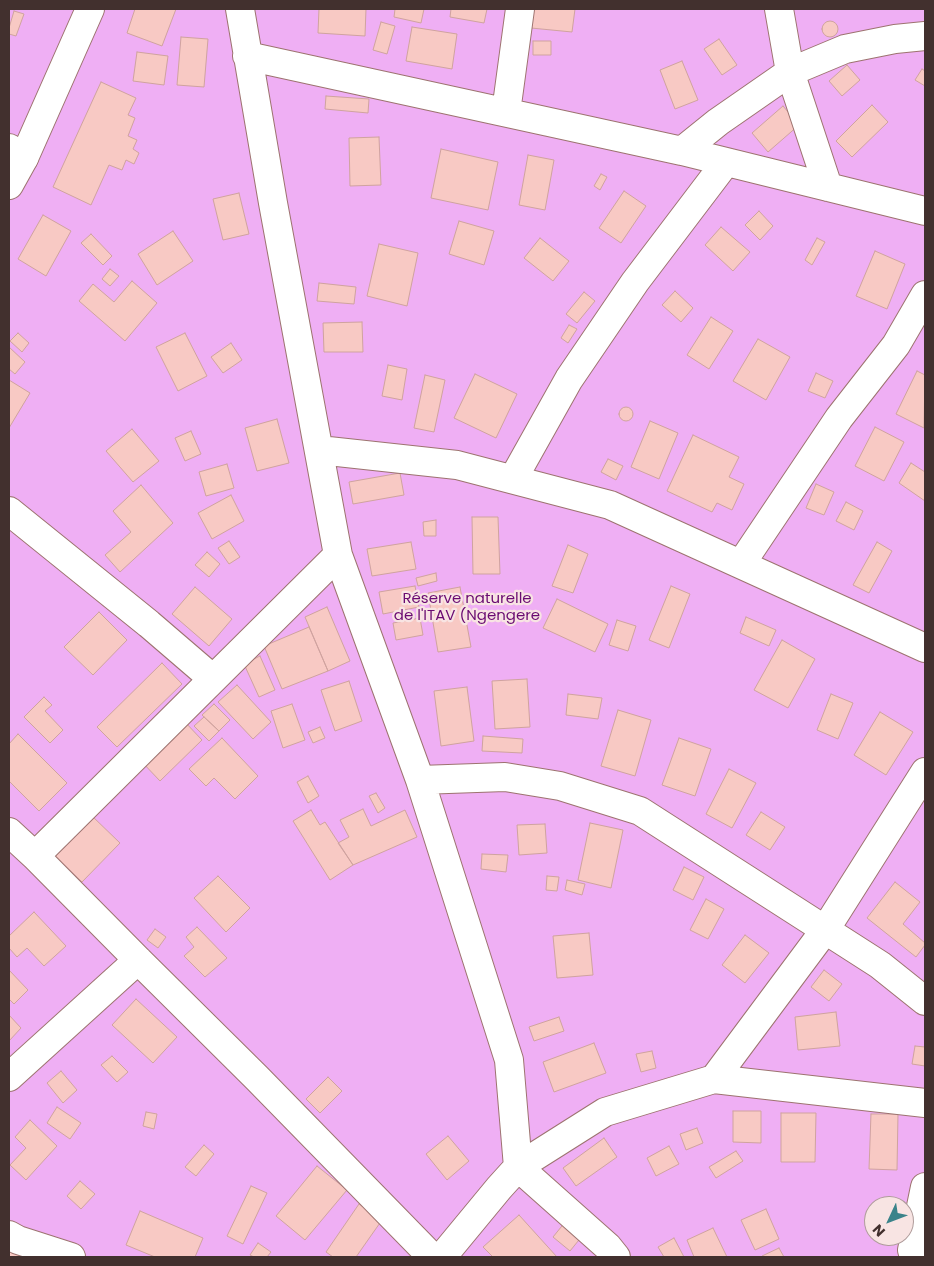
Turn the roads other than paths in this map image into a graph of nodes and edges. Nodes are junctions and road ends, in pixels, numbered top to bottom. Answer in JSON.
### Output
{"nodes":[{"id":1,"x":90,"y":9,"type":"edge"},
{"id":2,"x":240,"y":9,"type":"edge"},
{"id":3,"x":520,"y":9,"type":"edge"},
{"id":4,"x":779,"y":9,"type":"edge"},
{"id":5,"x":925,"y":36,"type":"edge"},
{"id":6,"x":247,"y":56,"type":"junction"},
{"id":7,"x":790,"y":72,"type":"junction"},
{"id":8,"x":506,"y":112,"type":"junction"},
{"id":9,"x":682,"y":151,"type":"junction"},
{"id":10,"x":17,"y":153,"type":"edge"},
{"id":11,"x":726,"y":162,"type":"junction"},
{"id":12,"x":9,"y":186,"type":"edge"},
{"id":13,"x":828,"y":187,"type":"junction"},
{"id":14,"x":925,"y":211,"type":"edge"},
{"id":15,"x":925,"y":295,"type":"edge"},
{"id":16,"x":319,"y":450,"type":"junction"},
{"id":17,"x":513,"y":479,"type":"junction"},
{"id":18,"x":9,"y":511,"type":"edge"},
{"id":19,"x":338,"y":555,"type":"junction"},
{"id":20,"x":741,"y":564,"type":"junction"},
{"id":21,"x":925,"y":648,"type":"edge"},
{"id":22,"x":213,"y":680,"type":"junction"},
{"id":23,"x":925,"y":772,"type":"edge"},
{"id":24,"x":420,"y":780,"type":"junction"},
{"id":25,"x":9,"y":832,"type":"edge"},
{"id":26,"x":35,"y":856,"type":"junction"},
{"id":27,"x":825,"y":930,"type":"junction"},
{"id":28,"x":138,"y":960,"type":"junction"},
{"id":29,"x":925,"y":1002,"type":"edge"},
{"id":30,"x":9,"y":1077,"type":"edge"},
{"id":31,"x":714,"y":1079,"type":"junction"},
{"id":32,"x":925,"y":1103,"type":"edge"},
{"id":33,"x":518,"y":1167,"type":"junction"},
{"id":34,"x":925,"y":1188,"type":"edge"},
{"id":35,"x":9,"y":1235,"type":"edge"},
{"id":36,"x":71,"y":1257,"type":"edge"},
{"id":37,"x":432,"y":1257,"type":"edge"},
{"id":38,"x":442,"y":1257,"type":"edge"},
{"id":39,"x":616,"y":1257,"type":"edge"},
{"id":40,"x":914,"y":1257,"type":"edge"}],
"edges":[{"from":1,"to":10,"type":"street"},
{"from":2,"to":6,"type":"street"},
{"from":3,"to":8,"type":"street"},
{"from":4,"to":7,"type":"street"},
{"from":5,"to":7,"type":"street"},
{"from":6,"to":8,"type":"street"},
{"from":6,"to":16,"type":"street"},
{"from":7,"to":9,"type":"street"},
{"from":7,"to":13,"type":"street"},
{"from":8,"to":9,"type":"street"},
{"from":9,"to":11,"type":"street"},
{"from":10,"to":12,"type":"street"},
{"from":11,"to":13,"type":"street"},
{"from":11,"to":17,"type":"street"},
{"from":13,"to":14,"type":"street"},
{"from":15,"to":20,"type":"street"},
{"from":16,"to":17,"type":"street"},
{"from":16,"to":19,"type":"street"},
{"from":17,"to":20,"type":"street"},
{"from":18,"to":22,"type":"street"},
{"from":19,"to":22,"type":"street"},
{"from":19,"to":24,"type":"street"},
{"from":20,"to":21,"type":"street"},
{"from":22,"to":26,"type":"street"},
{"from":23,"to":27,"type":"street"},
{"from":24,"to":27,"type":"street"},
{"from":24,"to":33,"type":"street"},
{"from":25,"to":26,"type":"street"},
{"from":26,"to":28,"type":"street"},
{"from":27,"to":29,"type":"street"},
{"from":27,"to":31,"type":"street"},
{"from":28,"to":30,"type":"street"},
{"from":28,"to":37,"type":"street"},
{"from":31,"to":32,"type":"street"},
{"from":31,"to":33,"type":"street"},
{"from":33,"to":38,"type":"street"},
{"from":33,"to":39,"type":"street"},
{"from":34,"to":40,"type":"street"},
{"from":35,"to":36,"type":"street"}]}
